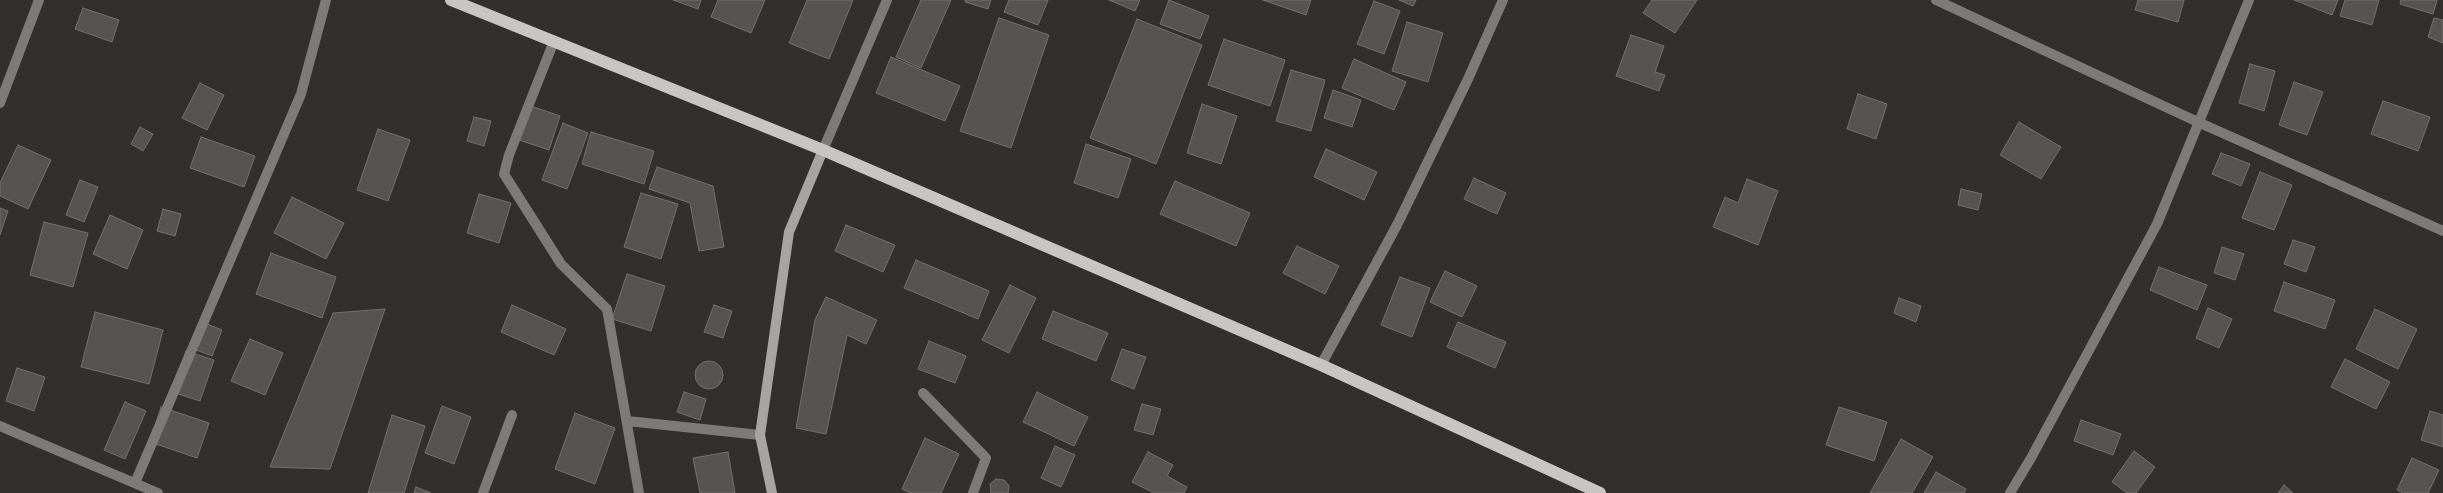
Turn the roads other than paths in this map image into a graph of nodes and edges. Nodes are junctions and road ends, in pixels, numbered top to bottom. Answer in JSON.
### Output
{"nodes":[{"id":1,"x":39,"y":0,"type":"edge"},
{"id":2,"x":326,"y":0,"type":"edge"},
{"id":3,"x":452,"y":0,"type":"edge"},
{"id":4,"x":887,"y":0,"type":"edge"},
{"id":5,"x":1503,"y":0,"type":"edge"},
{"id":6,"x":1936,"y":0,"type":"edge"},
{"id":7,"x":2249,"y":0,"type":"edge"},
{"id":8,"x":554,"y":41,"type":"junction"},
{"id":9,"x":0,"y":103,"type":"edge"},
{"id":10,"x":2200,"y":123,"type":"junction"},
{"id":11,"x":823,"y":150,"type":"junction"},
{"id":12,"x":2443,"y":231,"type":"edge"},
{"id":13,"x":1321,"y":365,"type":"junction"},
{"id":14,"x":924,"y":393,"type":"dead end"},
{"id":15,"x":512,"y":415,"type":"dead end"},
{"id":16,"x":627,"y":421,"type":"junction"},
{"id":17,"x":0,"y":426,"type":"edge"},
{"id":18,"x":760,"y":435,"type":"junction"},
{"id":19,"x":135,"y":483,"type":"junction"},
{"id":20,"x":158,"y":493,"type":"edge"},
{"id":21,"x":483,"y":493,"type":"edge"},
{"id":22,"x":639,"y":493,"type":"edge"},
{"id":23,"x":772,"y":493,"type":"edge"},
{"id":24,"x":974,"y":493,"type":"edge"},
{"id":25,"x":1600,"y":493,"type":"edge"},
{"id":26,"x":2010,"y":493,"type":"edge"}],
"edges":[{"from":1,"to":9,"type":"street"},
{"from":2,"to":19,"type":"street"},
{"from":3,"to":8,"type":"main road"},
{"from":4,"to":11,"type":"street"},
{"from":5,"to":13,"type":"street"},
{"from":6,"to":10,"type":"street"},
{"from":7,"to":10,"type":"street"},
{"from":8,"to":11,"type":"main road"},
{"from":8,"to":16,"type":"street"},
{"from":10,"to":12,"type":"street"},
{"from":10,"to":26,"type":"street"},
{"from":11,"to":13,"type":"main road"},
{"from":11,"to":18,"type":"street"},
{"from":13,"to":25,"type":"main road"},
{"from":14,"to":24,"type":"street"},
{"from":15,"to":21,"type":"street"},
{"from":16,"to":18,"type":"street"},
{"from":16,"to":22,"type":"street"},
{"from":17,"to":19,"type":"street"},
{"from":18,"to":23,"type":"street"},
{"from":19,"to":20,"type":"street"}]}
